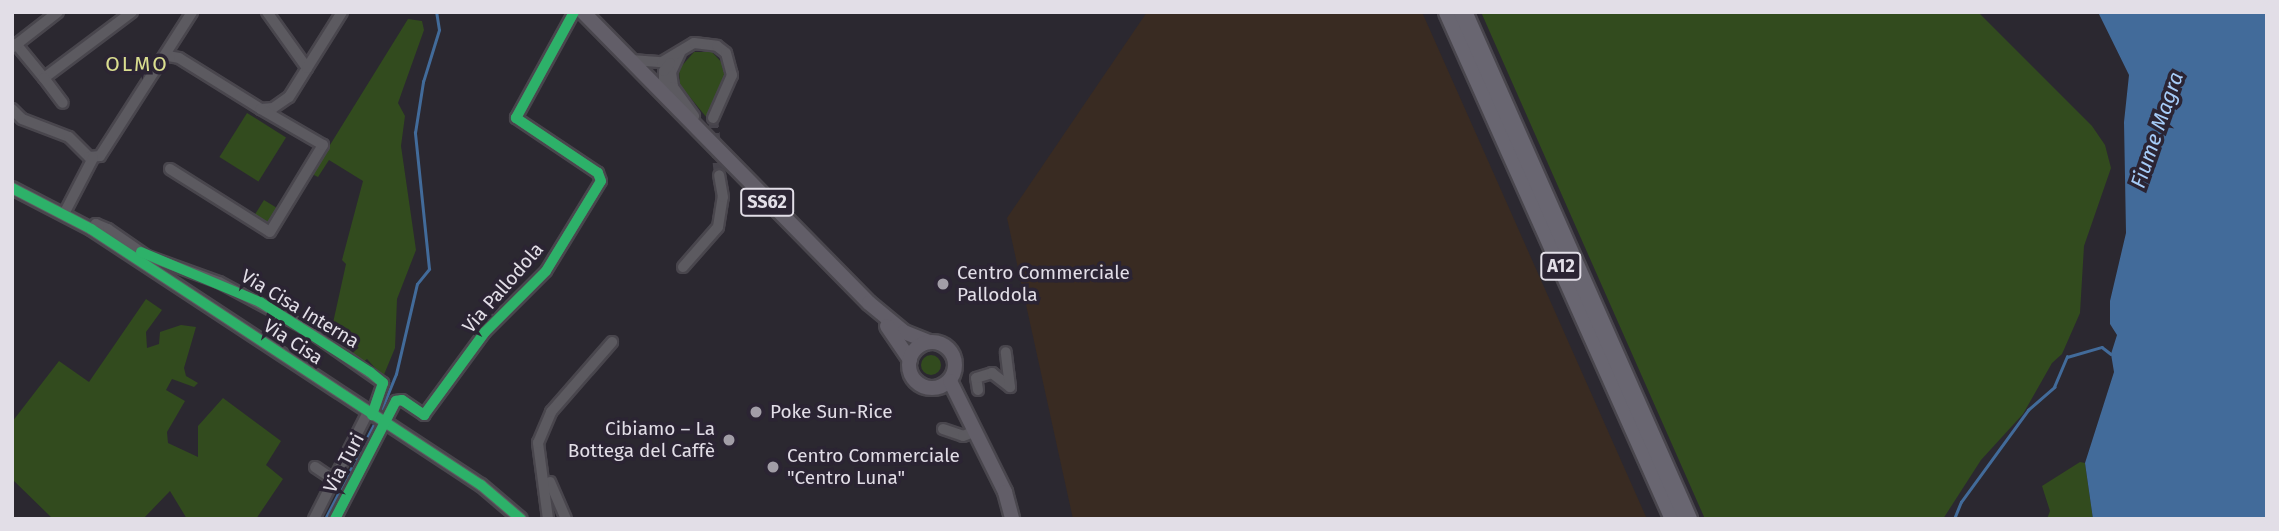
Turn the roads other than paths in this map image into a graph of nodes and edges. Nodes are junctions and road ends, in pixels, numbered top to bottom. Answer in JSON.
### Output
{"nodes":[{"id":1,"x":58,"y":12,"type":"edge"},
{"id":2,"x":132,"y":12,"type":"edge"},
{"id":3,"x":192,"y":12,"type":"edge"},
{"id":4,"x":267,"y":12,"type":"edge"},
{"id":5,"x":342,"y":12,"type":"edge"},
{"id":6,"x":574,"y":12,"type":"edge"},
{"id":7,"x":583,"y":12,"type":"edge"},
{"id":8,"x":1448,"y":12,"type":"edge"},
{"id":9,"x":1463,"y":12,"type":"edge"},
{"id":10,"x":14,"y":46,"type":"edge"},
{"id":11,"x":680,"y":53,"type":"junction"},
{"id":12,"x":168,"y":56,"type":"junction"},
{"id":13,"x":624,"y":58,"type":"junction"},
{"id":14,"x":307,"y":68,"type":"junction"},
{"id":15,"x":44,"y":78,"type":"junction"},
{"id":16,"x":666,"y":101,"type":"junction"},
{"id":17,"x":63,"y":103,"type":"dead end"},
{"id":18,"x":261,"y":108,"type":"junction"},
{"id":19,"x":12,"y":109,"type":"edge"},
{"id":20,"x":713,"y":118,"type":"tunnel mouth"},
{"id":21,"x":700,"y":134,"type":"junction"},
{"id":22,"x":93,"y":158,"type":"junction"},
{"id":23,"x":170,"y":169,"type":"dead end"},
{"id":24,"x":719,"y":175,"type":"tunnel mouth"},
{"id":25,"x":12,"y":188,"type":"edge"},
{"id":26,"x":65,"y":212,"type":"junction"},
{"id":27,"x":91,"y":229,"type":"junction"},
{"id":28,"x":682,"y":267,"type":"dead end"},
{"id":29,"x":869,"y":303,"type":"junction"},
{"id":30,"x":612,"y":342,"type":"dead end"},
{"id":31,"x":929,"y":342,"type":"junction"},
{"id":32,"x":1006,"y":352,"type":"dead end"},
{"id":33,"x":909,"y":360,"type":"junction"},
{"id":34,"x":950,"y":381,"type":"junction"},
{"id":35,"x":930,"y":388,"type":"junction"},
{"id":36,"x":978,"y":390,"type":"dead end"},
{"id":37,"x":370,"y":413,"type":"junction"},
{"id":38,"x":385,"y":423,"type":"junction"},
{"id":39,"x":943,"y":429,"type":"dead end"},
{"id":40,"x":976,"y":431,"type":"junction"},
{"id":41,"x":539,"y":456,"type":"junction"},
{"id":42,"x":315,"y":467,"type":"dead end"},
{"id":43,"x":334,"y":480,"type":"junction"},
{"id":44,"x":481,"y":485,"type":"junction"},
{"id":45,"x":314,"y":519,"type":"edge"},
{"id":46,"x":335,"y":519,"type":"edge"},
{"id":47,"x":506,"y":519,"type":"edge"},
{"id":48,"x":522,"y":519,"type":"edge"},
{"id":49,"x":548,"y":519,"type":"edge"},
{"id":50,"x":566,"y":519,"type":"edge"},
{"id":51,"x":1012,"y":519,"type":"edge"},
{"id":52,"x":1674,"y":519,"type":"edge"},
{"id":53,"x":1688,"y":519,"type":"edge"}],
"edges":[{"from":1,"to":10,"type":"street"},
{"from":2,"to":15,"type":"street"},
{"from":3,"to":12,"type":"street"},
{"from":4,"to":14,"type":"street"},
{"from":5,"to":14,"type":"street"},
{"from":6,"to":38,"type":"street","name":"Via Pallodola"},
{"from":7,"to":13,"type":"main road","number":"SS62"},
{"from":8,"to":52,"type":"highway","number":"A12"},
{"from":9,"to":53,"type":"highway","number":"A12"},
{"from":10,"to":15,"type":"street"},
{"from":11,"to":13,"type":"street"},
{"from":11,"to":16,"type":"street"},
{"from":11,"to":20,"type":"street"},
{"from":11,"to":21,"type":"street"},
{"from":12,"to":18,"type":"street"},
{"from":12,"to":22,"type":"street"},
{"from":13,"to":16,"type":"main road","number":"SS62"},
{"from":14,"to":18,"type":"street"},
{"from":15,"to":17,"type":"street"},
{"from":16,"to":21,"type":"main road","number":"SS62"},
{"from":18,"to":23,"type":"street"},
{"from":19,"to":22,"type":"street"},
{"from":21,"to":29,"type":"main road","number":"SS62"},
{"from":22,"to":26,"type":"street"},
{"from":24,"to":28,"type":"street"},
{"from":25,"to":26,"type":"street","name":"Via Cisa"},
{"from":26,"to":27,"type":"street","name":"Via Cisa"},
{"from":27,"to":37,"type":"street","name":"Via Cisa"},
{"from":27,"to":37,"type":"street","name":"Via Cisa Interna"},
{"from":29,"to":31,"type":"main road","number":"SS62"},
{"from":29,"to":33,"type":"main road","number":"SS62"},
{"from":30,"to":41,"type":"street"},
{"from":31,"to":33,"type":"main road"},
{"from":31,"to":34,"type":"main road","number":"SS62"},
{"from":32,"to":36,"type":"street"},
{"from":33,"to":35,"type":"main road","number":"SS62"},
{"from":34,"to":35,"type":"main road"},
{"from":34,"to":40,"type":"main road","number":"SS62"},
{"from":35,"to":40,"type":"main road","number":"SS62"},
{"from":37,"to":38,"type":"street","name":"Via Cisa"},
{"from":37,"to":43,"type":"street"},
{"from":38,"to":44,"type":"street","name":"Via Cisa"},
{"from":38,"to":46,"type":"street","name":"Via Turi"},
{"from":39,"to":40,"type":"street"},
{"from":40,"to":51,"type":"main road","number":"SS62"},
{"from":41,"to":49,"type":"street"},
{"from":41,"to":50,"type":"street"},
{"from":42,"to":43,"type":"street"},
{"from":43,"to":45,"type":"street"},
{"from":44,"to":47,"type":"street","name":"Via Cisa"},
{"from":44,"to":48,"type":"street","name":"Via Cisa"}]}
